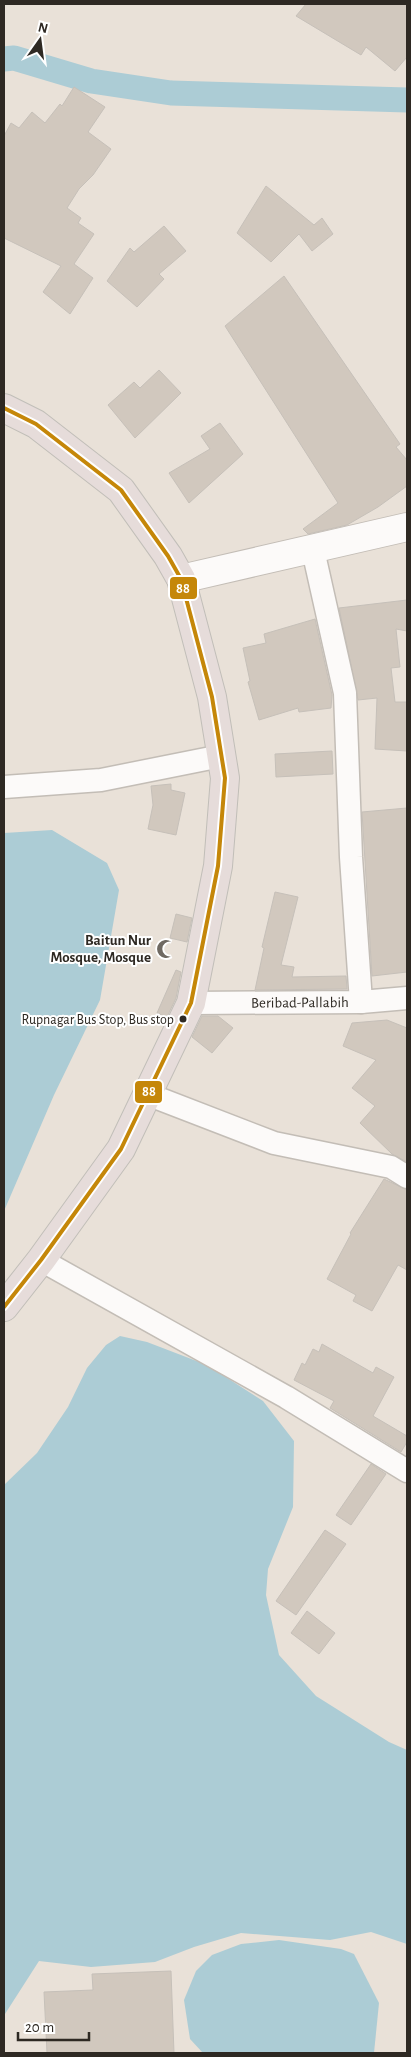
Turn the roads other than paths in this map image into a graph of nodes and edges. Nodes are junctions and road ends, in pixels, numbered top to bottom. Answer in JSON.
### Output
{"nodes":[{"id":1,"x":4,"y":408,"type":"edge"},
{"id":2,"x":407,"y":527,"type":"edge"},
{"id":3,"x":313,"y":550,"type":"junction"},
{"id":4,"x":181,"y":579,"type":"junction"},
{"id":5,"x":221,"y":756,"type":"junction"},
{"id":6,"x":4,"y":787,"type":"edge"},
{"id":7,"x":407,"y":998,"type":"edge"},
{"id":8,"x":361,"y":1002,"type":"junction"},
{"id":9,"x":191,"y":1003,"type":"junction"},
{"id":10,"x":148,"y":1094,"type":"junction"},
{"id":11,"x":407,"y":1177,"type":"edge"},
{"id":12,"x":41,"y":1260,"type":"junction"},
{"id":13,"x":4,"y":1306,"type":"edge"},
{"id":14,"x":407,"y":1471,"type":"edge"}],
"edges":[{"from":1,"to":4,"type":"highway"},
{"from":2,"to":3,"type":"street"},
{"from":3,"to":4,"type":"street"},
{"from":3,"to":8,"type":"street"},
{"from":4,"to":5,"type":"highway"},
{"from":5,"to":6,"type":"street"},
{"from":5,"to":9,"type":"highway"},
{"from":7,"to":8,"type":"street","name":"Beribad-Pallabih"},
{"from":8,"to":9,"type":"street","name":"Beribad-Pallabih"},
{"from":9,"to":10,"type":"highway"},
{"from":10,"to":11,"type":"street"},
{"from":10,"to":12,"type":"highway"},
{"from":12,"to":13,"type":"highway"},
{"from":12,"to":14,"type":"street"}]}
